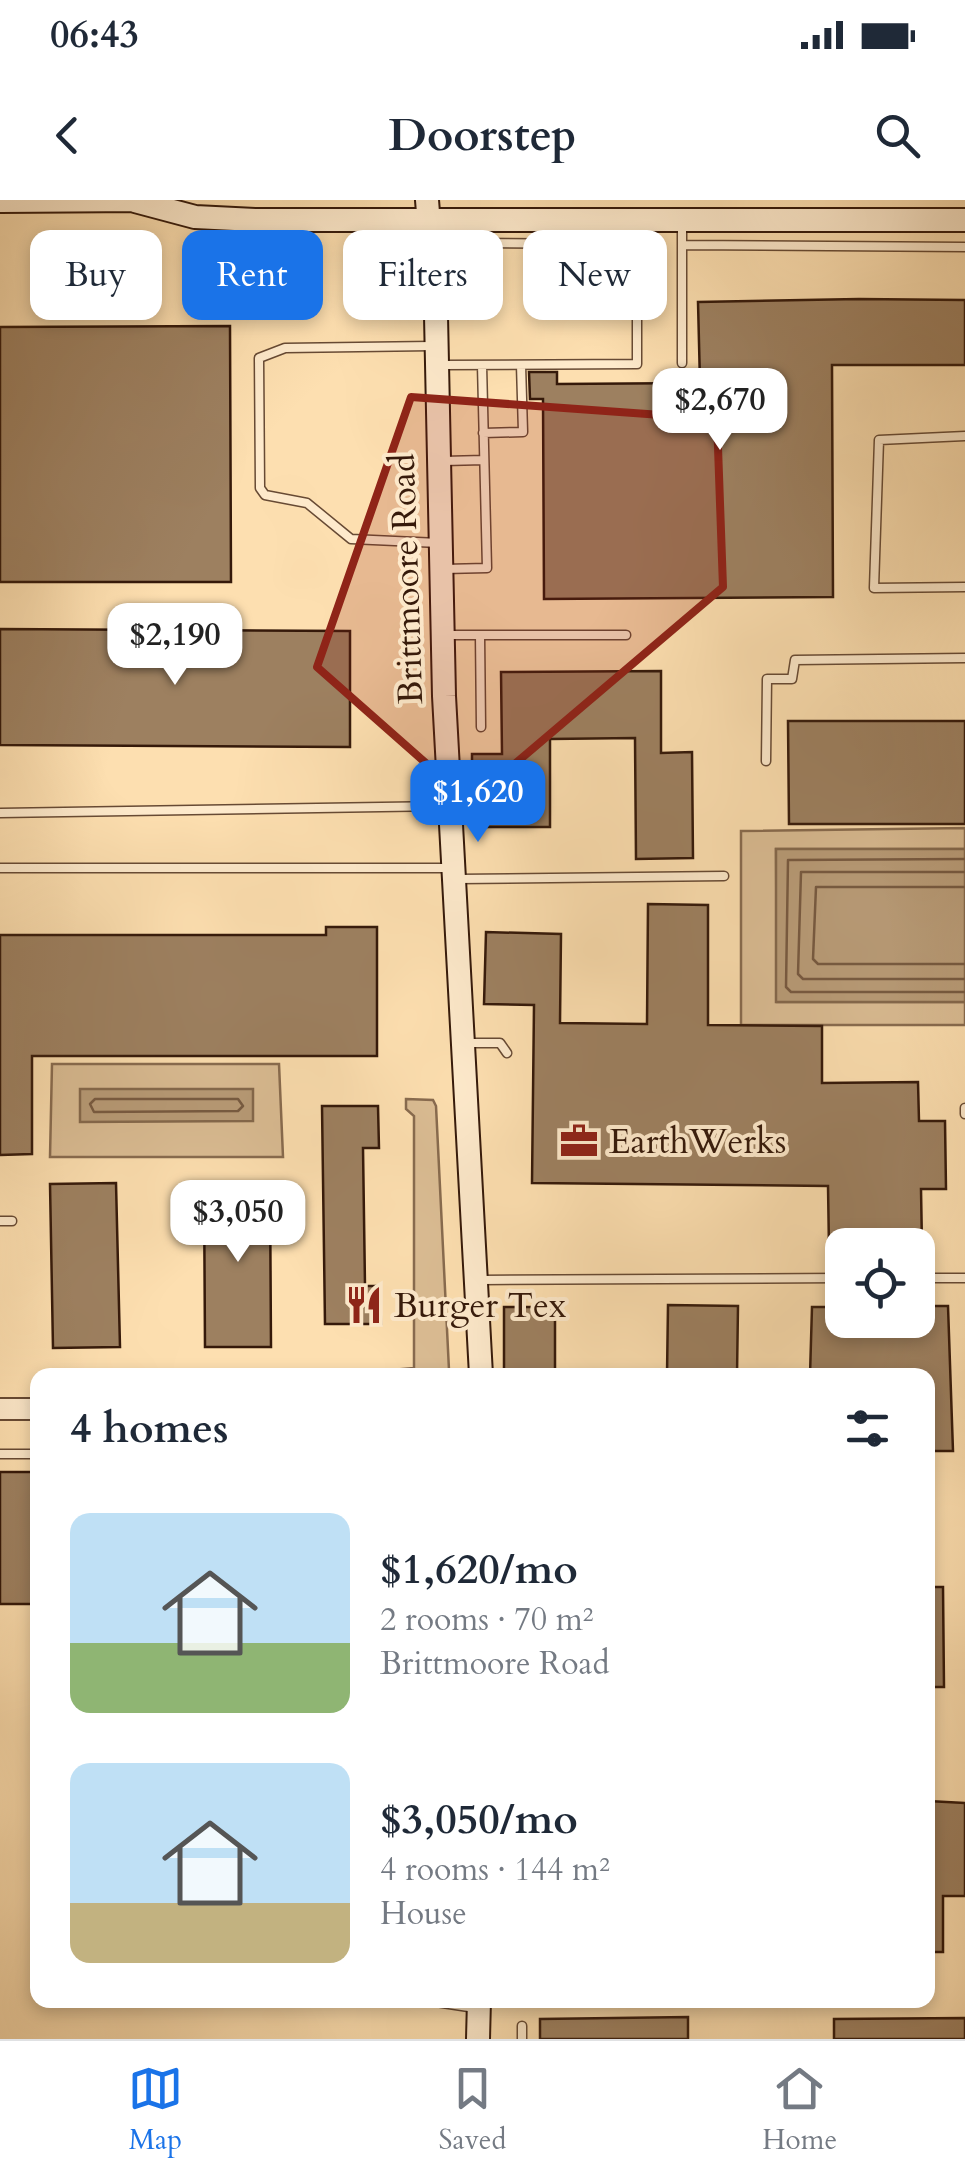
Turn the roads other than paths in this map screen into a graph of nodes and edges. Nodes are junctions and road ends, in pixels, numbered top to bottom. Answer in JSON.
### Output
{"nodes":[{"id":1,"x":137,"y":200,"type":"edge"},
{"id":2,"x":0,"y":201,"type":"edge"},
{"id":3,"x":427,"y":209,"type":"edge"},
{"id":4,"x":605,"y":219,"type":"junction"},
{"id":5,"x":682,"y":219,"type":"junction"},
{"id":6,"x":870,"y":220,"type":"junction"},
{"id":7,"x":965,"y":220,"type":"edge"},
{"id":8,"x":605,"y":230,"type":"edge"},
{"id":9,"x":682,"y":245,"type":"junction"},
{"id":10,"x":871,"y":246,"type":"junction"},
{"id":11,"x":965,"y":247,"type":"edge"},
{"id":12,"x":638,"y":320,"type":"edge"},
{"id":13,"x":436,"y":356,"type":"junction"},
{"id":14,"x":682,"y":363,"type":"dead end"},
{"id":15,"x":482,"y":365,"type":"junction"},
{"id":16,"x":521,"y":365,"type":"junction"},
{"id":17,"x":484,"y":433,"type":"junction"},
{"id":18,"x":965,"y":436,"type":"edge"},
{"id":19,"x":484,"y":460,"type":"junction"},
{"id":20,"x":438,"y":462,"type":"junction"},
{"id":21,"x":439,"y":543,"type":"junction"},
{"id":22,"x":440,"y":569,"type":"junction"},
{"id":23,"x":965,"y":587,"type":"edge"},
{"id":24,"x":480,"y":634,"type":"junction"},
{"id":25,"x":441,"y":635,"type":"junction"},
{"id":26,"x":626,"y":635,"type":"dead end"},
{"id":27,"x":965,"y":658,"type":"edge"},
{"id":28,"x":482,"y":727,"type":"dead end"},
{"id":29,"x":766,"y":761,"type":"dead end"},
{"id":30,"x":450,"y":806,"type":"junction"},
{"id":31,"x":0,"y":814,"type":"edge"},
{"id":32,"x":0,"y":868,"type":"edge"},
{"id":33,"x":454,"y":873,"type":"junction"},
{"id":34,"x":724,"y":876,"type":"dead end"},
{"id":35,"x":463,"y":1043,"type":"junction"},
{"id":36,"x":507,"y":1053,"type":"dead end"},
{"id":37,"x":0,"y":1221,"type":"edge"},
{"id":38,"x":12,"y":1221,"type":"dead end"},
{"id":39,"x":825,"y":1278,"type":"edge"},
{"id":40,"x":935,"y":1278,"type":"edge"},
{"id":41,"x":965,"y":1278,"type":"edge"},
{"id":42,"x":476,"y":1280,"type":"junction"},
{"id":43,"x":481,"y":1368,"type":"edge"},
{"id":44,"x":0,"y":1409,"type":"edge"},
{"id":45,"x":30,"y":1409,"type":"edge"},
{"id":46,"x":0,"y":1454,"type":"edge"},
{"id":47,"x":30,"y":1454,"type":"edge"},
{"id":48,"x":479,"y":2008,"type":"edge"},
{"id":49,"x":522,"y":2026,"type":"dead end"},
{"id":50,"x":478,"y":2039,"type":"edge"},
{"id":51,"x":522,"y":2039,"type":"edge"}],
"edges":[{"from":1,"to":2,"type":"main road"},
{"from":1,"to":3,"type":"main road"},
{"from":3,"to":4,"type":"main road"},
{"from":3,"to":13,"type":"main road","name":"Brittmoore Road"},
{"from":4,"to":5,"type":"main road"},
{"from":4,"to":8,"type":"lane"},
{"from":5,"to":6,"type":"main road"},
{"from":5,"to":9,"type":"lane"},
{"from":6,"to":7,"type":"main road"},
{"from":6,"to":10,"type":"lane"},
{"from":9,"to":10,"type":"lane"},
{"from":9,"to":14,"type":"lane"},
{"from":10,"to":11,"type":"lane"},
{"from":12,"to":16,"type":"lane"},
{"from":13,"to":15,"type":"lane"},
{"from":13,"to":20,"type":"main road","name":"Brittmoore Road"},
{"from":13,"to":21,"type":"lane"},
{"from":15,"to":16,"type":"lane"},
{"from":15,"to":17,"type":"lane"},
{"from":16,"to":17,"type":"lane"},
{"from":17,"to":19,"type":"lane"},
{"from":18,"to":23,"type":"lane"},
{"from":19,"to":20,"type":"lane"},
{"from":19,"to":22,"type":"lane"},
{"from":20,"to":21,"type":"main road","name":"Brittmoore Road"},
{"from":21,"to":22,"type":"main road","name":"Brittmoore Road"},
{"from":22,"to":25,"type":"main road","name":"Brittmoore Road"},
{"from":24,"to":25,"type":"lane"},
{"from":24,"to":26,"type":"lane"},
{"from":24,"to":28,"type":"lane"},
{"from":25,"to":30,"type":"main road","name":"Brittmoore Road"},
{"from":27,"to":29,"type":"lane"},
{"from":30,"to":31,"type":"lane"},
{"from":30,"to":33,"type":"main road","name":"Brittmoore Road"},
{"from":32,"to":33,"type":"lane"},
{"from":33,"to":34,"type":"lane"},
{"from":33,"to":35,"type":"main road","name":"Brittmoore Road"},
{"from":35,"to":36,"type":"lane"},
{"from":35,"to":42,"type":"main road","name":"Brittmoore Road"},
{"from":37,"to":38,"type":"lane"},
{"from":39,"to":42,"type":"lane"},
{"from":40,"to":41,"type":"lane"},
{"from":42,"to":43,"type":"main road","name":"Brittmoore Road"},
{"from":44,"to":45,"type":"street"},
{"from":46,"to":47,"type":"lane"},
{"from":48,"to":50,"type":"main road"},
{"from":49,"to":51,"type":"lane"}]}
